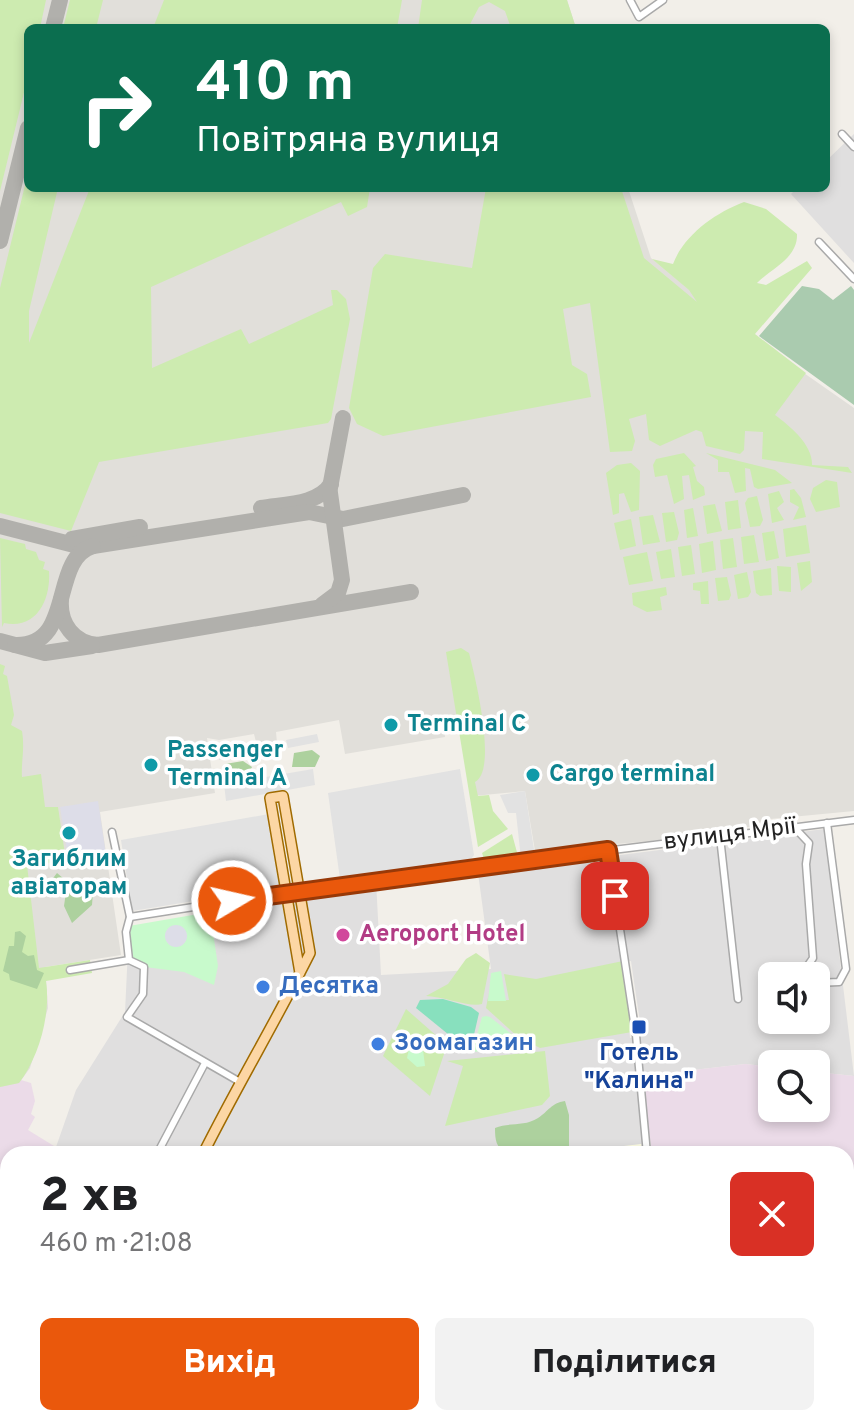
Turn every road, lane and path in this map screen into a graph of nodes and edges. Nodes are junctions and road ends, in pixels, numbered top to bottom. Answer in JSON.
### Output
{"nodes":[{"id":1,"x":630,"y":0,"type":"edge"},
{"id":2,"x":663,"y":0,"type":"edge"},
{"id":3,"x":842,"y":134,"type":"dead end"},
{"id":4,"x":854,"y":147,"type":"edge"},
{"id":5,"x":819,"y":242,"type":"dead end"},
{"id":6,"x":854,"y":279,"type":"edge"},
{"id":7,"x":854,"y":820,"type":"edge"},
{"id":8,"x":827,"y":823,"type":"junction"},
{"id":9,"x":794,"y":827,"type":"junction"},
{"id":10,"x":112,"y":832,"type":"dead end"},
{"id":11,"x":720,"y":837,"type":"junction"},
{"id":12,"x":608,"y":850,"type":"junction"},
{"id":13,"x":301,"y":890,"type":"junction"},
{"id":14,"x":287,"y":892,"type":"junction"},
{"id":15,"x":130,"y":917,"type":"junction"},
{"id":16,"x":129,"y":960,"type":"junction"},
{"id":17,"x":810,"y":962,"type":"edge"},
{"id":18,"x":854,"y":966,"type":"edge"},
{"id":19,"x":846,"y":969,"type":"junction"},
{"id":20,"x":70,"y":970,"type":"dead end"},
{"id":21,"x":300,"y":973,"type":"junction"},
{"id":22,"x":830,"y":982,"type":"edge"},
{"id":23,"x":738,"y":999,"type":"dead end"},
{"id":24,"x":205,"y":1063,"type":"junction"},
{"id":25,"x":240,"y":1082,"type":"junction"},
{"id":26,"x":161,"y":1146,"type":"edge"},
{"id":27,"x":207,"y":1146,"type":"edge"},
{"id":28,"x":646,"y":1146,"type":"edge"}],
"edges":[{"from":1,"to":2,"type":"street"},
{"from":3,"to":4,"type":"street"},
{"from":5,"to":6,"type":"street"},
{"from":7,"to":8,"type":"street","name":"вулиця Мрії"},
{"from":8,"to":9,"type":"street","name":"вулиця Мрії"},
{"from":8,"to":19,"type":"street"},
{"from":9,"to":11,"type":"street","name":"вулиця Мрії"},
{"from":9,"to":17,"type":"street"},
{"from":10,"to":15,"type":"street"},
{"from":11,"to":12,"type":"street","name":"вулиця Мрії"},
{"from":11,"to":23,"type":"street"},
{"from":12,"to":13,"type":"street","name":"вулиця Мрії"},
{"from":12,"to":28,"type":"street"},
{"from":13,"to":14,"type":"street","name":"вулиця Мрії"},
{"from":13,"to":14,"type":"main road"},
{"from":13,"to":21,"type":"main road"},
{"from":14,"to":15,"type":"street","name":"вулиця Мрії"},
{"from":14,"to":21,"type":"main road"},
{"from":15,"to":16,"type":"street"},
{"from":16,"to":20,"type":"street"},
{"from":16,"to":24,"type":"street"},
{"from":18,"to":19,"type":"street"},
{"from":19,"to":22,"type":"street"},
{"from":21,"to":25,"type":"main road"},
{"from":24,"to":25,"type":"street"},
{"from":24,"to":26,"type":"street"},
{"from":25,"to":27,"type":"main road"}]}
